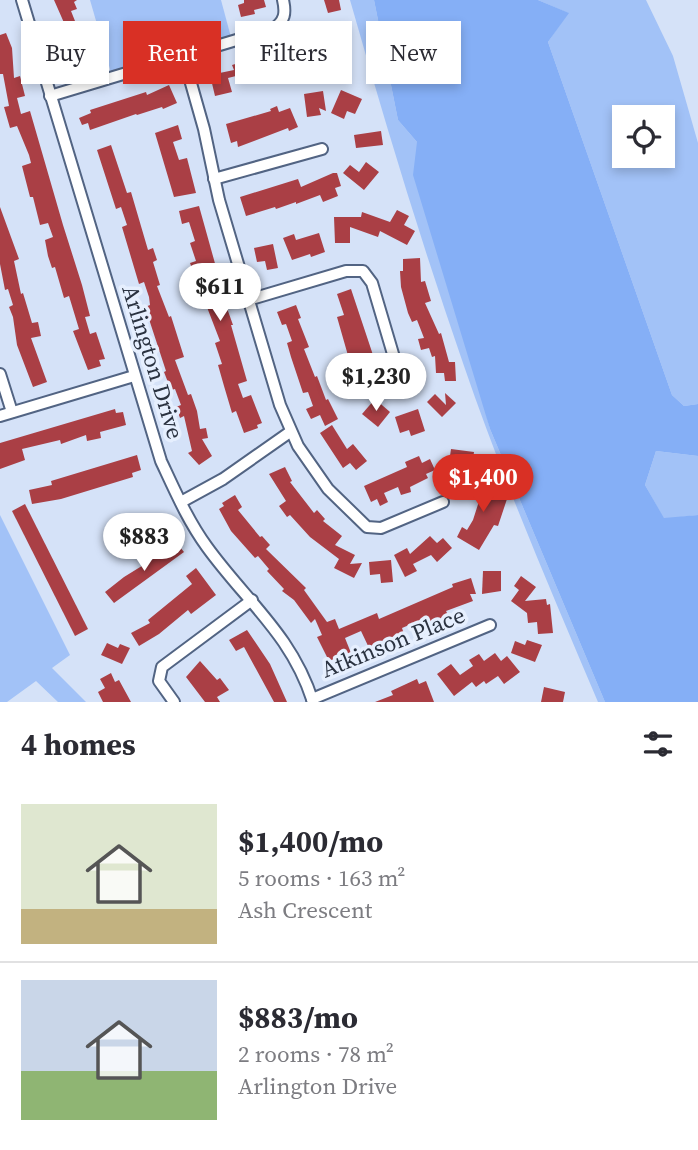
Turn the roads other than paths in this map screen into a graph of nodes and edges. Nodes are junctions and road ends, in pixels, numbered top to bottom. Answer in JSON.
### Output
{"nodes":[{"id":1,"x":22,"y":0,"type":"edge"},
{"id":2,"x":283,"y":0,"type":"edge"},
{"id":3,"x":221,"y":44,"type":"edge"},
{"id":4,"x":123,"y":73,"type":"edge"},
{"id":5,"x":191,"y":84,"type":"edge"},
{"id":6,"x":50,"y":96,"type":"junction"},
{"id":7,"x":322,"y":149,"type":"dead end"},
{"id":8,"x":214,"y":179,"type":"junction"},
{"id":9,"x":248,"y":300,"type":"junction"},
{"id":10,"x":0,"y":374,"type":"edge"},
{"id":11,"x":134,"y":376,"type":"junction"},
{"id":12,"x":401,"y":381,"type":"dead end"},
{"id":13,"x":6,"y":414,"type":"edge"},
{"id":14,"x":290,"y":432,"type":"junction"},
{"id":15,"x":181,"y":502,"type":"junction"},
{"id":16,"x":443,"y":502,"type":"dead end"},
{"id":17,"x":252,"y":600,"type":"junction"},
{"id":18,"x":491,"y":625,"type":"dead end"},
{"id":19,"x":313,"y":700,"type":"edge"},
{"id":20,"x":174,"y":702,"type":"edge"}],
"edges":[{"from":1,"to":6,"type":"street","name":"Arlington Drive"},
{"from":2,"to":3,"type":"street"},
{"from":4,"to":6,"type":"street"},
{"from":5,"to":8,"type":"street"},
{"from":6,"to":11,"type":"street","name":"Arlington Drive"},
{"from":7,"to":8,"type":"street"},
{"from":8,"to":9,"type":"street"},
{"from":9,"to":12,"type":"street"},
{"from":9,"to":14,"type":"street"},
{"from":10,"to":13,"type":"street"},
{"from":11,"to":13,"type":"street"},
{"from":11,"to":15,"type":"street","name":"Arlington Drive"},
{"from":14,"to":15,"type":"street"},
{"from":14,"to":16,"type":"street"},
{"from":15,"to":17,"type":"street","name":"Arlington Drive"},
{"from":17,"to":19,"type":"street","name":"Arlington Drive"},
{"from":17,"to":20,"type":"street"},
{"from":18,"to":19,"type":"street","name":"Atkinson Place"}]}
